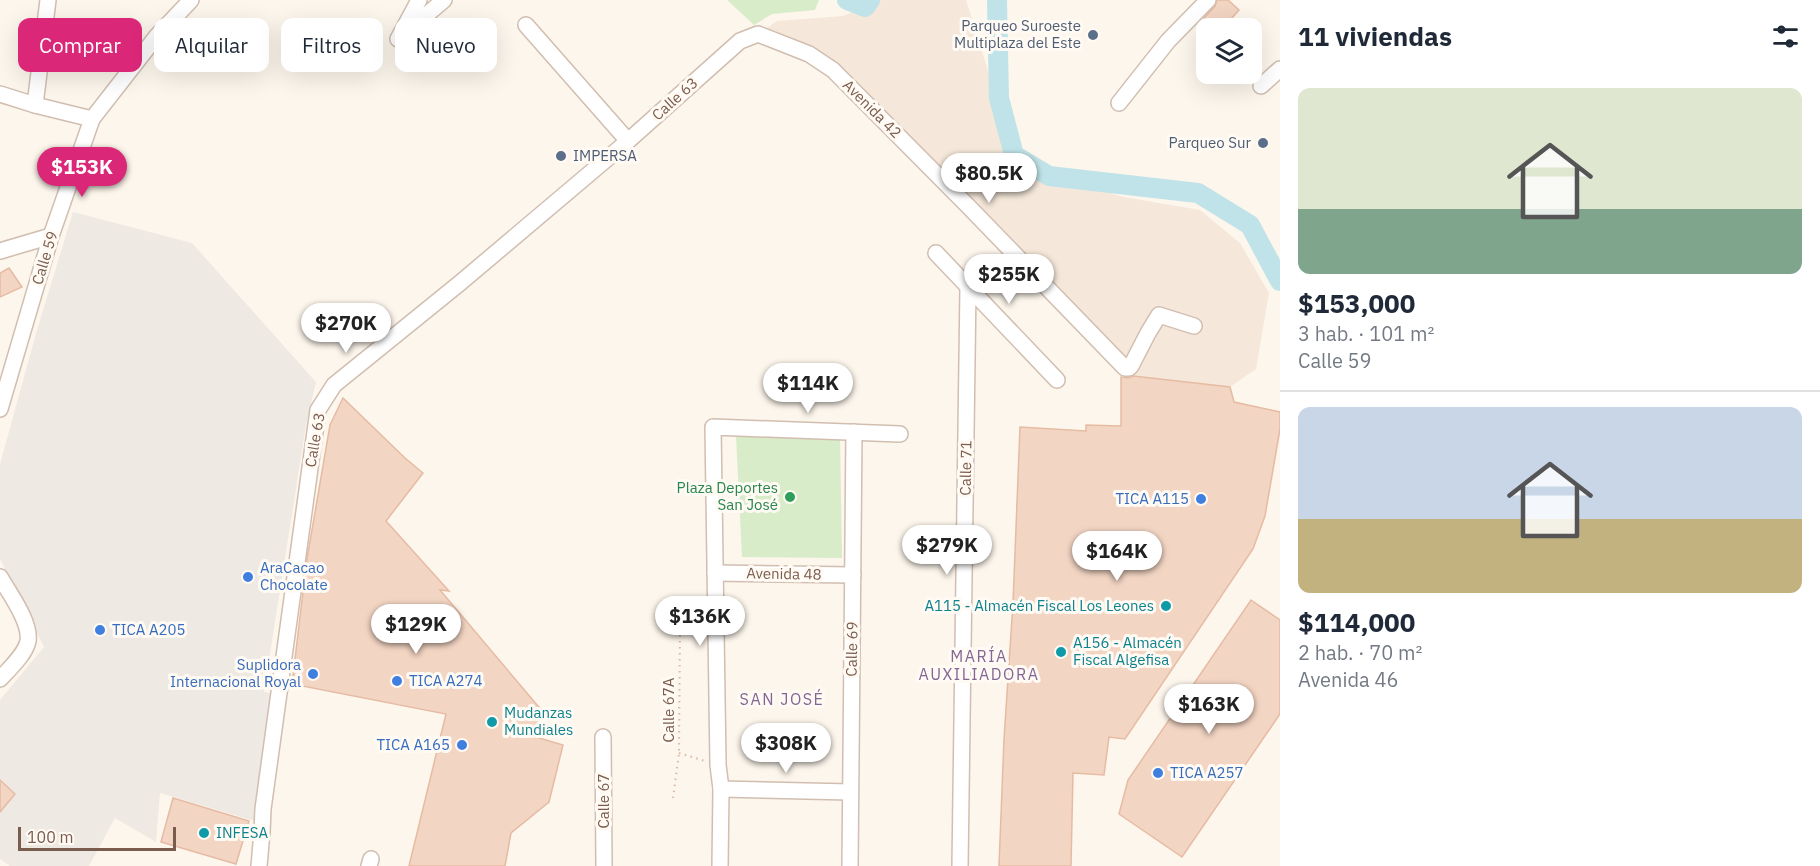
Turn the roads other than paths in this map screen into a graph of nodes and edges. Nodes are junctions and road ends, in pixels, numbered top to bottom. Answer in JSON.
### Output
{"nodes":[{"id":1,"x":48,"y":0,"type":"edge"},
{"id":2,"x":191,"y":0,"type":"edge"},
{"id":3,"x":419,"y":0,"type":"edge"},
{"id":4,"x":444,"y":0,"type":"edge"},
{"id":5,"x":1208,"y":0,"type":"edge"},
{"id":6,"x":526,"y":25,"type":"dead end"},
{"id":7,"x":758,"y":33,"type":"joint"},
{"id":8,"x":1280,"y":69,"type":"edge"},
{"id":9,"x":1261,"y":86,"type":"dead end"},
{"id":10,"x":0,"y":94,"type":"edge"},
{"id":11,"x":1119,"y":103,"type":"dead end"},
{"id":12,"x":35,"y":105,"type":"junction"},
{"id":13,"x":92,"y":119,"type":"junction"},
{"id":14,"x":628,"y":141,"type":"junction"},
{"id":15,"x":51,"y":236,"type":"junction"},
{"id":16,"x":0,"y":251,"type":"edge"},
{"id":17,"x":936,"y":253,"type":"dead end"},
{"id":18,"x":968,"y":286,"type":"junction"},
{"id":19,"x":1194,"y":326,"type":"dead end"},
{"id":20,"x":16,"y":353,"type":"junction"},
{"id":21,"x":0,"y":357,"type":"edge"},
{"id":22,"x":1057,"y":380,"type":"dead end"},
{"id":23,"x":0,"y":410,"type":"edge"},
{"id":24,"x":854,"y":432,"type":"junction"},
{"id":25,"x":900,"y":434,"type":"dead end"},
{"id":26,"x":715,"y":573,"type":"junction"},
{"id":27,"x":853,"y":575,"type":"junction"},
{"id":28,"x":0,"y":577,"type":"edge"},
{"id":29,"x":0,"y":679,"type":"edge"},
{"id":30,"x":603,"y":737,"type":"dead end"},
{"id":31,"x":721,"y":789,"type":"junction"},
{"id":32,"x":850,"y":792,"type":"junction"},
{"id":33,"x":259,"y":866,"type":"edge"},
{"id":34,"x":604,"y":866,"type":"edge"},
{"id":35,"x":720,"y":866,"type":"edge"},
{"id":36,"x":850,"y":866,"type":"edge"},
{"id":37,"x":960,"y":866,"type":"edge"}],
"edges":[{"from":1,"to":12,"type":"street"},
{"from":2,"to":13,"type":"street","name":"Calle 59"},
{"from":3,"to":4,"type":"street"},
{"from":5,"to":11,"type":"street"},
{"from":6,"to":14,"type":"street"},
{"from":7,"to":14,"type":"street","name":"Calle 63"},
{"from":7,"to":19,"type":"street","name":"Avenida 42"},
{"from":8,"to":9,"type":"street"},
{"from":10,"to":12,"type":"street"},
{"from":12,"to":13,"type":"street"},
{"from":13,"to":15,"type":"street","name":"Calle 59"},
{"from":14,"to":33,"type":"street","name":"Calle 63"},
{"from":15,"to":16,"type":"street"},
{"from":15,"to":20,"type":"street","name":"Calle 59"},
{"from":17,"to":18,"type":"street"},
{"from":18,"to":22,"type":"street"},
{"from":18,"to":37,"type":"street","name":"Calle 71"},
{"from":20,"to":21,"type":"street"},
{"from":20,"to":23,"type":"street","name":"Calle 59"},
{"from":24,"to":25,"type":"street"},
{"from":24,"to":26,"type":"street"},
{"from":24,"to":27,"type":"street","name":"Calle 69"},
{"from":26,"to":27,"type":"street","name":"Avenida 48"},
{"from":26,"to":31,"type":"street"},
{"from":27,"to":32,"type":"street","name":"Calle 69"},
{"from":28,"to":29,"type":"street"},
{"from":30,"to":34,"type":"street","name":"Calle 67"},
{"from":31,"to":32,"type":"street"},
{"from":31,"to":35,"type":"street"},
{"from":32,"to":36,"type":"street","name":"Calle 69"}]}
